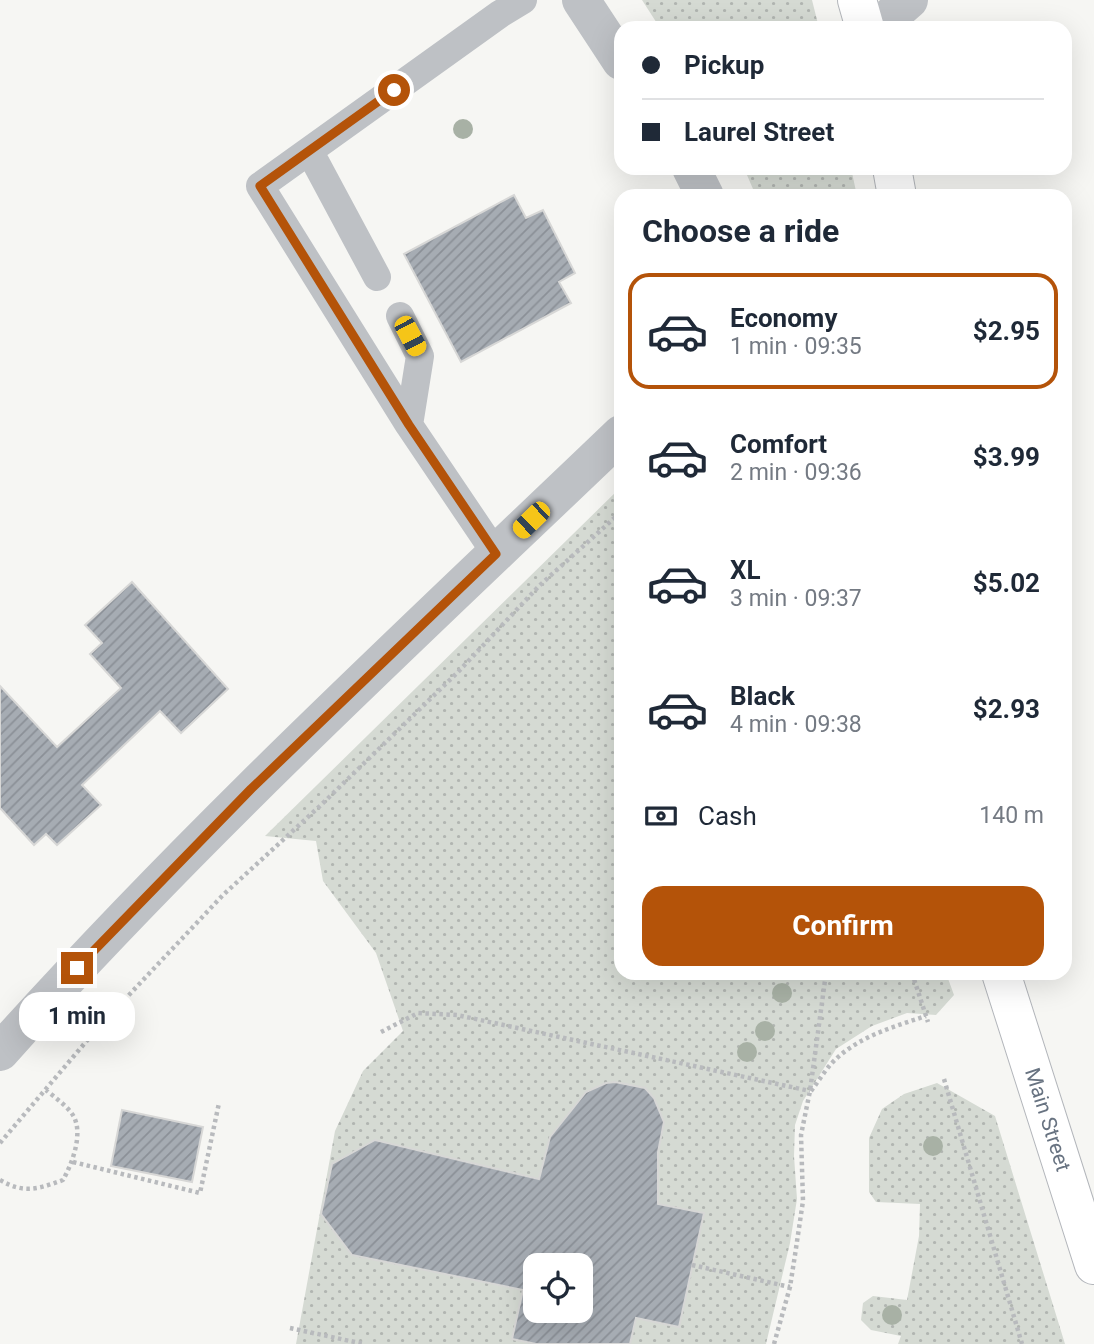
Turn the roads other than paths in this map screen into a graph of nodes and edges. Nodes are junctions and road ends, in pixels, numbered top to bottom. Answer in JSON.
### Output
{"nodes":[{"id":1,"x":523,"y":0,"type":"edge"},
{"id":2,"x":581,"y":0,"type":"edge"},
{"id":3,"x":858,"y":0,"type":"edge"},
{"id":4,"x":909,"y":0,"type":"edge"},
{"id":5,"x":863,"y":21,"type":"edge"},
{"id":6,"x":885,"y":21,"type":"edge"},
{"id":7,"x":614,"y":50,"type":"edge"},
{"id":8,"x":310,"y":152,"type":"junction"},
{"id":9,"x":377,"y":277,"type":"dead end"},
{"id":10,"x":400,"y":316,"type":"dead end"},
{"id":11,"x":409,"y":425,"type":"junction"},
{"id":12,"x":614,"y":441,"type":"edge"},
{"id":13,"x":496,"y":554,"type":"junction"},
{"id":14,"x":1003,"y":980,"type":"edge"},
{"id":15,"x":0,"y":1052,"type":"edge"},
{"id":16,"x":1094,"y":1265,"type":"edge"}],
"edges":[{"from":1,"to":8,"type":"lane"},
{"from":2,"to":7,"type":"street"},
{"from":3,"to":5,"type":"main road"},
{"from":4,"to":6,"type":"street"},
{"from":8,"to":9,"type":"lane"},
{"from":8,"to":11,"type":"lane"},
{"from":10,"to":11,"type":"lane"},
{"from":11,"to":13,"type":"lane"},
{"from":12,"to":13,"type":"street"},
{"from":13,"to":15,"type":"street"},
{"from":14,"to":16,"type":"main road","name":"Main Street"}]}
